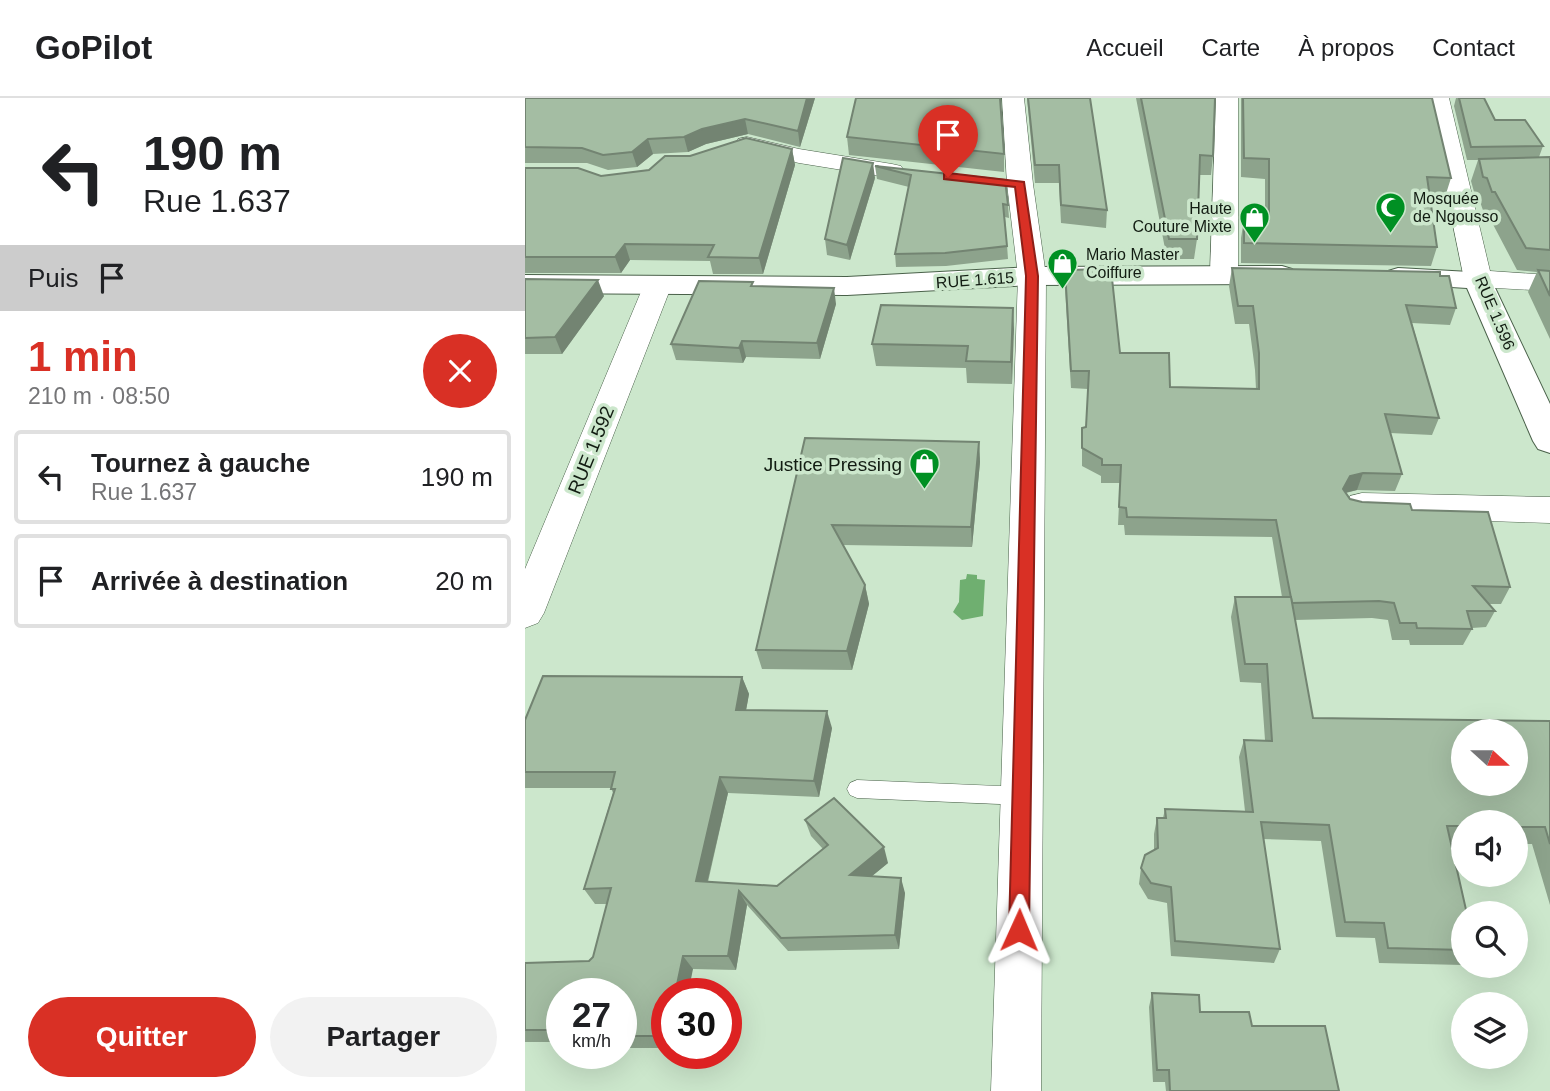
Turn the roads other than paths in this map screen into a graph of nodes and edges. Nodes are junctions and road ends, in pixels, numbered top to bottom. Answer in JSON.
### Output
{"nodes":[{"id":1,"x":1013,"y":98,"type":"edge"},
{"id":2,"x":1227,"y":98,"type":"edge"},
{"id":3,"x":1438,"y":98,"type":"edge"},
{"id":4,"x":727,"y":149,"type":"edge"},
{"id":5,"x":1482,"y":170,"type":"edge"},
{"id":6,"x":1454,"y":171,"type":"junction"},
{"id":7,"x":916,"y":173,"type":"edge"},
{"id":8,"x":1224,"y":274,"type":"junction"},
{"id":9,"x":1304,"y":275,"type":"edge"},
{"id":10,"x":1032,"y":276,"type":"junction"},
{"id":11,"x":1371,"y":277,"type":"edge"},
{"id":12,"x":1478,"y":279,"type":"junction"},
{"id":13,"x":1550,"y":283,"type":"edge"},
{"id":14,"x":525,"y":284,"type":"edge"},
{"id":15,"x":657,"y":287,"type":"junction"},
{"id":16,"x":1550,"y":441,"type":"edge"},
{"id":17,"x":1357,"y":505,"type":"edge"},
{"id":18,"x":1550,"y":510,"type":"edge"},
{"id":19,"x":525,"y":613,"type":"edge"},
{"id":20,"x":857,"y":789,"type":"dead end"},
{"id":21,"x":1021,"y":796,"type":"junction"},
{"id":22,"x":1016,"y":1091,"type":"edge"}],
"edges":[{"from":1,"to":10,"type":"street"},
{"from":2,"to":8,"type":"street"},
{"from":3,"to":6,"type":"street","name":"RUE 1.596"},
{"from":4,"to":7,"type":"street"},
{"from":5,"to":6,"type":"street"},
{"from":6,"to":12,"type":"street","name":"RUE 1.596"},
{"from":8,"to":9,"type":"street","name":"RUE 1.615"},
{"from":8,"to":10,"type":"street","name":"RUE 1.615"},
{"from":10,"to":15,"type":"street","name":"RUE 1.615"},
{"from":10,"to":21,"type":"street"},
{"from":11,"to":12,"type":"street"},
{"from":12,"to":13,"type":"street"},
{"from":12,"to":16,"type":"street","name":"RUE 1.596"},
{"from":14,"to":15,"type":"street","name":"RUE 1.615"},
{"from":15,"to":19,"type":"street","name":"RUE 1.592"},
{"from":17,"to":18,"type":"street"},
{"from":20,"to":21,"type":"lane"},
{"from":21,"to":22,"type":"street"}]}
